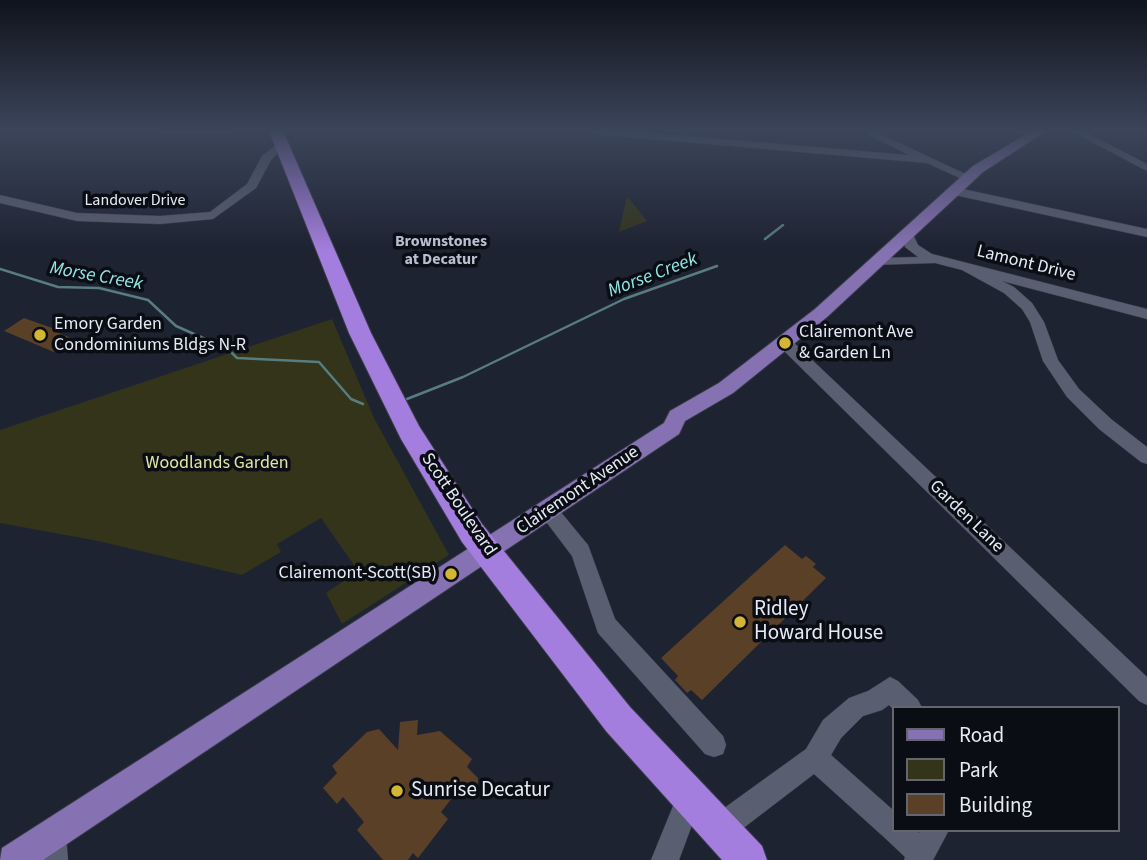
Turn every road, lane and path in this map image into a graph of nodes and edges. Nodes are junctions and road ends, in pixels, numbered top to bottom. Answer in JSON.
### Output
{"nodes":[{"id":1,"x":260,"y":171,"type":"edge"},
{"id":2,"x":293,"y":171,"type":"edge"},
{"id":3,"x":943,"y":171,"type":"edge"},
{"id":4,"x":978,"y":171,"type":"edge"},
{"id":5,"x":961,"y":184,"type":"junction"},
{"id":6,"x":0,"y":199,"type":"edge"},
{"id":7,"x":1147,"y":233,"type":"edge"},
{"id":8,"x":907,"y":235,"type":"junction"},
{"id":9,"x":878,"y":261,"type":"junction"},
{"id":10,"x":961,"y":267,"type":"junction"},
{"id":11,"x":1147,"y":314,"type":"edge"},
{"id":12,"x":785,"y":342,"type":"junction"},
{"id":13,"x":1147,"y":457,"type":"edge"},
{"id":14,"x":548,"y":511,"type":"junction"},
{"id":15,"x":488,"y":551,"type":"junction"},
{"id":16,"x":1147,"y":693,"type":"edge"},
{"id":17,"x":908,"y":706,"type":"edge"},
{"id":18,"x":713,"y":745,"type":"dead end"},
{"id":19,"x":815,"y":758,"type":"junction"},
{"id":20,"x":689,"y":798,"type":"junction"},
{"id":21,"x":892,"y":826,"type":"edge"},
{"id":22,"x":719,"y":829,"type":"junction"},
{"id":23,"x":900,"y":832,"type":"edge"},
{"id":24,"x":53,"y":848,"type":"edge"},
{"id":25,"x":925,"y":848,"type":"edge"},
{"id":26,"x":13,"y":860,"type":"edge"},
{"id":27,"x":665,"y":860,"type":"edge"},
{"id":28,"x":748,"y":860,"type":"edge"}],
"edges":[{"from":1,"to":6,"type":"street","name":"Landover Drive"},
{"from":2,"to":15,"type":"highway","name":"Scott Boulevard"},
{"from":3,"to":5,"type":"street"},
{"from":4,"to":5,"type":"main road","name":"Clairemont Avenue"},
{"from":5,"to":7,"type":"street"},
{"from":5,"to":8,"type":"main road","name":"Clairemont Avenue"},
{"from":8,"to":9,"type":"main road","name":"Clairemont Avenue"},
{"from":8,"to":10,"type":"street","name":"Lamont Drive"},
{"from":9,"to":10,"type":"street"},
{"from":9,"to":12,"type":"main road","name":"Clairemont Avenue"},
{"from":10,"to":11,"type":"street","name":"Lamont Drive"},
{"from":10,"to":13,"type":"street"},
{"from":12,"to":14,"type":"main road","name":"Clairemont Avenue"},
{"from":12,"to":16,"type":"street","name":"Garden Lane"},
{"from":14,"to":15,"type":"main road","name":"Clairemont Avenue"},
{"from":14,"to":18,"type":"street"},
{"from":15,"to":20,"type":"highway","name":"Scott Boulevard"},
{"from":15,"to":24,"type":"main road","name":"Clairemont Avenue"},
{"from":17,"to":19,"type":"street"},
{"from":19,"to":21,"type":"street"},
{"from":19,"to":22,"type":"street"},
{"from":20,"to":22,"type":"highway","name":"Scott Boulevard"},
{"from":20,"to":27,"type":"street"},
{"from":22,"to":28,"type":"highway","name":"Scott Boulevard"},
{"from":23,"to":25,"type":"street"},
{"from":24,"to":26,"type":"main road","name":"Clairemont Avenue"}]}
